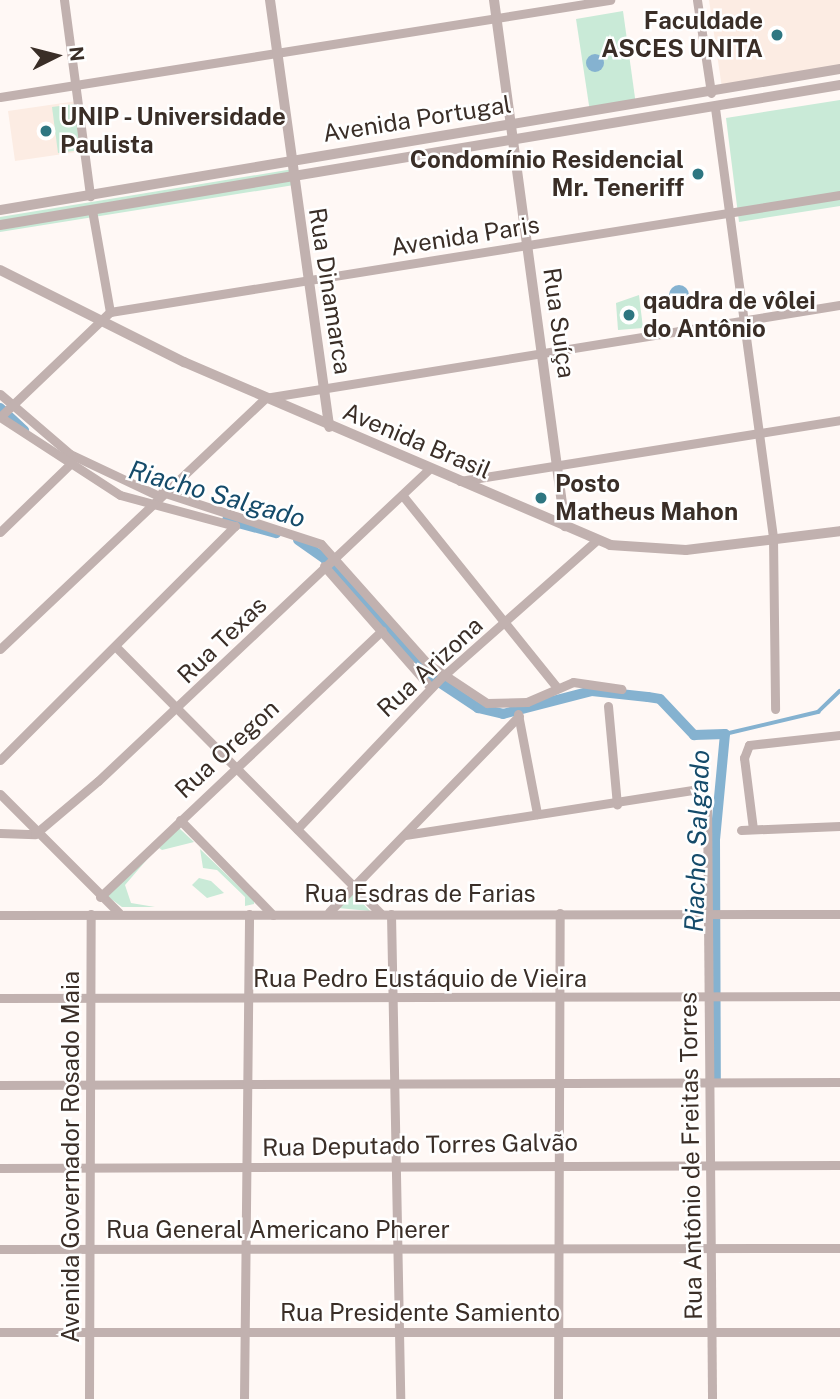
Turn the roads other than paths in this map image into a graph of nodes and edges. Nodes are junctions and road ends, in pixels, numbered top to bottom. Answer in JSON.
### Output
{"nodes":[{"id":1,"x":64,"y":0,"type":"edge"},
{"id":2,"x":270,"y":0,"type":"edge"},
{"id":3,"x":494,"y":0,"type":"edge"},
{"id":4,"x":610,"y":0,"type":"edge"},
{"id":5,"x":697,"y":0,"type":"edge"},
{"id":6,"x":496,"y":18,"type":"junction"},
{"id":7,"x":275,"y":50,"type":"junction"},
{"id":8,"x":840,"y":69,"type":"edge"},
{"id":9,"x":76,"y":85,"type":"junction"},
{"id":10,"x":840,"y":85,"type":"edge"},
{"id":11,"x":711,"y":93,"type":"junction"},
{"id":12,"x":0,"y":97,"type":"edge"},
{"id":13,"x":715,"y":108,"type":"junction"},
{"id":14,"x":512,"y":125,"type":"junction"},
{"id":15,"x":514,"y":139,"type":"junction"},
{"id":16,"x":289,"y":161,"type":"junction"},
{"id":17,"x":291,"y":176,"type":"junction"},
{"id":18,"x":90,"y":195,"type":"junction"},
{"id":19,"x":840,"y":195,"type":"edge"},
{"id":20,"x":0,"y":210,"type":"edge"},
{"id":21,"x":92,"y":210,"type":"junction"},
{"id":22,"x":728,"y":215,"type":"junction"},
{"id":23,"x":0,"y":225,"type":"edge"},
{"id":24,"x":527,"y":245,"type":"junction"},
{"id":25,"x":0,"y":270,"type":"edge"},
{"id":26,"x":306,"y":282,"type":"junction"},
{"id":27,"x":840,"y":305,"type":"edge"},
{"id":28,"x":110,"y":312,"type":"junction"},
{"id":29,"x":744,"y":321,"type":"junction"},
{"id":30,"x":100,"y":322,"type":"junction"},
{"id":31,"x":540,"y":354,"type":"junction"},
{"id":32,"x":325,"y":391,"type":"junction"},
{"id":33,"x":0,"y":394,"type":"edge"},
{"id":34,"x":265,"y":398,"type":"junction"},
{"id":35,"x":6,"y":411,"type":"edge"},
{"id":36,"x":840,"y":420,"type":"edge"},
{"id":37,"x":329,"y":427,"type":"junction"},
{"id":38,"x":759,"y":432,"type":"junction"},
{"id":39,"x":558,"y":465,"type":"junction"},
{"id":40,"x":68,"y":466,"type":"junction"},
{"id":41,"x":429,"y":469,"type":"junction"},
{"id":42,"x":458,"y":481,"type":"junction"},
{"id":43,"x":403,"y":496,"type":"junction"},
{"id":44,"x":155,"y":499,"type":"junction"},
{"id":45,"x":565,"y":526,"type":"junction"},
{"id":46,"x":840,"y":531,"type":"edge"},
{"id":47,"x":0,"y":532,"type":"edge"},
{"id":48,"x":773,"y":537,"type":"junction"},
{"id":49,"x":597,"y":540,"type":"junction"},
{"id":50,"x":334,"y":556,"type":"junction"},
{"id":51,"x":324,"y":565,"type":"junction"},
{"id":52,"x":502,"y":626,"type":"junction"},
{"id":53,"x":382,"y":630,"type":"junction"},
{"id":54,"x":0,"y":649,"type":"edge"},
{"id":55,"x":118,"y":649,"type":"junction"},
{"id":56,"x":442,"y":678,"type":"junction"},
{"id":57,"x":555,"y":686,"type":"junction"},
{"id":58,"x":432,"y":687,"type":"junction"},
{"id":59,"x":621,"y":689,"type":"dead end"},
{"id":60,"x":608,"y":706,"type":"dead end"},
{"id":61,"x":179,"y":707,"type":"junction"},
{"id":62,"x":775,"y":709,"type":"dead end"},
{"id":63,"x":840,"y":735,"type":"edge"},
{"id":64,"x":0,"y":760,"type":"edge"},
{"id":65,"x":236,"y":766,"type":"junction"},
{"id":66,"x":0,"y":794,"type":"edge"},
{"id":67,"x":617,"y":805,"type":"junction"},
{"id":68,"x":537,"y":814,"type":"junction"},
{"id":69,"x":180,"y":820,"type":"junction"},
{"id":70,"x":840,"y":826,"type":"edge"},
{"id":71,"x":297,"y":828,"type":"junction"},
{"id":72,"x":753,"y":829,"type":"junction"},
{"id":73,"x":741,"y":830,"type":"dead end"},
{"id":74,"x":0,"y":833,"type":"edge"},
{"id":75,"x":35,"y":834,"type":"junction"},
{"id":76,"x":405,"y":835,"type":"junction"},
{"id":77,"x":354,"y":887,"type":"junction"},
{"id":78,"x":100,"y":897,"type":"junction"},
{"id":79,"x":712,"y":911,"type":"junction"},
{"id":80,"x":329,"y":912,"type":"junction"},
{"id":81,"x":119,"y":913,"type":"junction"},
{"id":82,"x":559,"y":913,"type":"junction"},
{"id":83,"x":91,"y":914,"type":"junction"},
{"id":84,"x":249,"y":914,"type":"junction"},
{"id":85,"x":386,"y":914,"type":"junction"},
{"id":86,"x":840,"y":914,"type":"edge"},
{"id":87,"x":0,"y":915,"type":"edge"},
{"id":88,"x":273,"y":915,"type":"junction"},
{"id":89,"x":840,"y":996,"type":"edge"},
{"id":90,"x":92,"y":997,"type":"junction"},
{"id":91,"x":558,"y":997,"type":"junction"},
{"id":92,"x":0,"y":998,"type":"edge"},
{"id":93,"x":395,"y":998,"type":"junction"},
{"id":94,"x":247,"y":999,"type":"junction"},
{"id":95,"x":709,"y":999,"type":"junction"},
{"id":96,"x":91,"y":1082,"type":"junction"},
{"id":97,"x":395,"y":1082,"type":"junction"},
{"id":98,"x":840,"y":1082,"type":"edge"},
{"id":99,"x":556,"y":1083,"type":"junction"},
{"id":100,"x":0,"y":1084,"type":"edge"},
{"id":101,"x":245,"y":1084,"type":"junction"},
{"id":102,"x":709,"y":1084,"type":"junction"},
{"id":103,"x":557,"y":1162,"type":"junction"},
{"id":104,"x":398,"y":1164,"type":"junction"},
{"id":105,"x":840,"y":1165,"type":"edge"},
{"id":106,"x":90,"y":1166,"type":"junction"},
{"id":107,"x":246,"y":1166,"type":"junction"},
{"id":108,"x":714,"y":1166,"type":"junction"},
{"id":109,"x":0,"y":1168,"type":"edge"},
{"id":110,"x":713,"y":1246,"type":"junction"},
{"id":111,"x":556,"y":1248,"type":"junction"},
{"id":112,"x":840,"y":1248,"type":"edge"},
{"id":113,"x":0,"y":1249,"type":"edge"},
{"id":114,"x":90,"y":1249,"type":"junction"},
{"id":115,"x":397,"y":1249,"type":"junction"},
{"id":116,"x":246,"y":1250,"type":"junction"},
{"id":117,"x":712,"y":1330,"type":"junction"},
{"id":118,"x":557,"y":1331,"type":"junction"},
{"id":119,"x":0,"y":1332,"type":"edge"},
{"id":120,"x":398,"y":1332,"type":"junction"},
{"id":121,"x":840,"y":1332,"type":"edge"},
{"id":122,"x":89,"y":1333,"type":"junction"},
{"id":123,"x":243,"y":1334,"type":"junction"},
{"id":124,"x":89,"y":1399,"type":"edge"},
{"id":125,"x":244,"y":1399,"type":"edge"},
{"id":126,"x":400,"y":1399,"type":"edge"},
{"id":127,"x":558,"y":1399,"type":"edge"},
{"id":128,"x":712,"y":1399,"type":"edge"}],
"edges":[{"from":1,"to":9,"type":"street"},
{"from":2,"to":7,"type":"street","name":"Rua Dinamarca"},
{"from":3,"to":6,"type":"street","name":"Rua Suíça"},
{"from":4,"to":6,"type":"street"},
{"from":5,"to":11,"type":"street"},
{"from":6,"to":7,"type":"street"},
{"from":6,"to":14,"type":"street","name":"Rua Suíça"},
{"from":7,"to":9,"type":"street"},
{"from":7,"to":16,"type":"street","name":"Rua Dinamarca"},
{"from":8,"to":11,"type":"street","name":"Avenida Portugal"},
{"from":9,"to":12,"type":"street"},
{"from":9,"to":18,"type":"street"},
{"from":10,"to":13,"type":"street","name":"Avenida Portugal"},
{"from":11,"to":14,"type":"street","name":"Avenida Portugal"},
{"from":13,"to":15,"type":"street","name":"Avenida Portugal"},
{"from":13,"to":22,"type":"street"},
{"from":14,"to":15,"type":"street","name":"Rua Suíça"},
{"from":14,"to":16,"type":"street","name":"Avenida Portugal"},
{"from":15,"to":17,"type":"street","name":"Avenida Portugal"},
{"from":15,"to":24,"type":"street","name":"Rua Suíça"},
{"from":16,"to":17,"type":"street","name":"Rua Dinamarca"},
{"from":16,"to":18,"type":"street","name":"Avenida Portugal"},
{"from":17,"to":21,"type":"street","name":"Avenida Portugal"},
{"from":17,"to":26,"type":"street","name":"Rua Dinamarca"},
{"from":18,"to":20,"type":"street","name":"Avenida Portugal"},
{"from":19,"to":22,"type":"street","name":"Avenida Paris"},
{"from":21,"to":23,"type":"street","name":"Avenida Portugal"},
{"from":21,"to":28,"type":"street"},
{"from":22,"to":24,"type":"street","name":"Avenida Paris"},
{"from":22,"to":29,"type":"street"},
{"from":24,"to":26,"type":"street","name":"Avenida Paris"},
{"from":24,"to":31,"type":"street","name":"Rua Suíça"},
{"from":25,"to":30,"type":"street","name":"Avenida Brasil"},
{"from":26,"to":28,"type":"street","name":"Avenida Paris"},
{"from":26,"to":32,"type":"street","name":"Rua Dinamarca"},
{"from":27,"to":29,"type":"street"},
{"from":28,"to":30,"type":"street"},
{"from":29,"to":31,"type":"street"},
{"from":29,"to":38,"type":"street"},
{"from":30,"to":34,"type":"street","name":"Avenida Brasil"},
{"from":30,"to":35,"type":"street"},
{"from":31,"to":32,"type":"street"},
{"from":31,"to":39,"type":"street","name":"Rua Suíça"},
{"from":32,"to":34,"type":"street"},
{"from":32,"to":37,"type":"street","name":"Rua Dinamarca"},
{"from":33,"to":35,"type":"street"},
{"from":34,"to":37,"type":"street","name":"Avenida Brasil"},
{"from":34,"to":44,"type":"street"},
{"from":35,"to":40,"type":"street"},
{"from":35,"to":44,"type":"street"},
{"from":36,"to":38,"type":"street"},
{"from":37,"to":41,"type":"street","name":"Avenida Brasil"},
{"from":38,"to":39,"type":"street"},
{"from":38,"to":48,"type":"street"},
{"from":39,"to":42,"type":"street"},
{"from":39,"to":45,"type":"street","name":"Rua Suíça"},
{"from":40,"to":44,"type":"street"},
{"from":40,"to":47,"type":"street"},
{"from":41,"to":42,"type":"street","name":"Avenida Brasil"},
{"from":41,"to":43,"type":"street","name":"Rua Texas"},
{"from":42,"to":45,"type":"street","name":"Avenida Brasil"},
{"from":43,"to":50,"type":"street","name":"Rua Texas"},
{"from":43,"to":52,"type":"street"},
{"from":44,"to":50,"type":"street"},
{"from":44,"to":54,"type":"street"},
{"from":44,"to":55,"type":"street"},
{"from":45,"to":49,"type":"street","name":"Avenida Brasil"},
{"from":46,"to":48,"type":"street","name":"Avenida Brasil"},
{"from":48,"to":49,"type":"street","name":"Avenida Brasil"},
{"from":48,"to":62,"type":"street"},
{"from":49,"to":52,"type":"street","name":"Rua Arizona"},
{"from":50,"to":51,"type":"street","name":"Rua Texas"},
{"from":50,"to":56,"type":"street"},
{"from":51,"to":53,"type":"street"},
{"from":51,"to":61,"type":"street","name":"Rua Texas"},
{"from":52,"to":56,"type":"street","name":"Rua Arizona"},
{"from":52,"to":57,"type":"street"},
{"from":53,"to":58,"type":"street"},
{"from":53,"to":65,"type":"street","name":"Rua Oregon"},
{"from":55,"to":61,"type":"street"},
{"from":55,"to":64,"type":"street"},
{"from":56,"to":57,"type":"street"},
{"from":56,"to":58,"type":"street","name":"Rua Arizona"},
{"from":57,"to":59,"type":"street"},
{"from":58,"to":71,"type":"street","name":"Rua Arizona"},
{"from":60,"to":67,"type":"street"},
{"from":61,"to":65,"type":"street"},
{"from":61,"to":75,"type":"street","name":"Rua Texas"},
{"from":63,"to":72,"type":"street"},
{"from":65,"to":69,"type":"street","name":"Rua Oregon"},
{"from":65,"to":71,"type":"street"},
{"from":66,"to":75,"type":"street"},
{"from":67,"to":68,"type":"street"},
{"from":67,"to":79,"type":"street","name":"Rua Antônio de Freitas Torres"},
{"from":68,"to":76,"type":"street"},
{"from":68,"to":76,"type":"street"},
{"from":69,"to":78,"type":"street","name":"Rua Oregon"},
{"from":69,"to":88,"type":"street"},
{"from":70,"to":72,"type":"street"},
{"from":71,"to":77,"type":"street"},
{"from":72,"to":73,"type":"street"},
{"from":74,"to":75,"type":"street"},
{"from":75,"to":78,"type":"street"},
{"from":76,"to":77,"type":"street"},
{"from":77,"to":80,"type":"street"},
{"from":77,"to":85,"type":"street"},
{"from":78,"to":81,"type":"street"},
{"from":79,"to":82,"type":"street","name":"Rua Esdras de Farias"},
{"from":79,"to":86,"type":"street","name":"Rua Esdras de Farias"},
{"from":79,"to":95,"type":"street","name":"Rua Antônio de Freitas Torres"},
{"from":80,"to":85,"type":"street","name":"Rua Esdras de Farias"},
{"from":80,"to":88,"type":"street","name":"Rua Esdras de Farias"},
{"from":81,"to":83,"type":"street","name":"Rua Esdras de Farias"},
{"from":81,"to":84,"type":"street","name":"Rua Esdras de Farias"},
{"from":82,"to":85,"type":"street","name":"Rua Esdras de Farias"},
{"from":82,"to":91,"type":"street"},
{"from":83,"to":87,"type":"street","name":"Rua Esdras de Farias"},
{"from":83,"to":90,"type":"street","name":"Avenida Governador Rosado Maia"},
{"from":84,"to":88,"type":"street","name":"Rua Esdras de Farias"},
{"from":84,"to":94,"type":"street"},
{"from":85,"to":93,"type":"street"},
{"from":89,"to":95,"type":"street","name":"Rua Pedro Eustáquio de Vieira"},
{"from":90,"to":92,"type":"street","name":"Rua Pedro Eustáquio de Vieira"},
{"from":90,"to":94,"type":"street","name":"Rua Pedro Eustáquio de Vieira"},
{"from":90,"to":96,"type":"street","name":"Avenida Governador Rosado Maia"},
{"from":91,"to":93,"type":"street","name":"Rua Pedro Eustáquio de Vieira"},
{"from":91,"to":95,"type":"street","name":"Rua Pedro Eustáquio de Vieira"},
{"from":91,"to":99,"type":"street"},
{"from":93,"to":94,"type":"street","name":"Rua Pedro Eustáquio de Vieira"},
{"from":93,"to":97,"type":"street"},
{"from":94,"to":101,"type":"street"},
{"from":95,"to":102,"type":"street","name":"Rua Antônio de Freitas Torres"},
{"from":96,"to":100,"type":"street"},
{"from":96,"to":101,"type":"street"},
{"from":96,"to":106,"type":"street","name":"Avenida Governador Rosado Maia"},
{"from":97,"to":99,"type":"street"},
{"from":97,"to":101,"type":"street"},
{"from":97,"to":104,"type":"street"},
{"from":98,"to":102,"type":"street"},
{"from":99,"to":102,"type":"street"},
{"from":99,"to":103,"type":"street"},
{"from":101,"to":107,"type":"street"},
{"from":102,"to":108,"type":"street","name":"Rua Antônio de Freitas Torres"},
{"from":103,"to":104,"type":"street","name":"Rua Deputado Torres Galvão"},
{"from":103,"to":108,"type":"street","name":"Rua Deputado Torres Galvão"},
{"from":103,"to":111,"type":"street"},
{"from":104,"to":107,"type":"street","name":"Rua Deputado Torres Galvão"},
{"from":104,"to":115,"type":"street"},
{"from":105,"to":108,"type":"street","name":"Rua Deputado Torres Galvão"},
{"from":106,"to":107,"type":"street","name":"Rua Deputado Torres Galvão"},
{"from":106,"to":109,"type":"street","name":"Rua Deputado Torres Galvão"},
{"from":106,"to":114,"type":"street","name":"Avenida Governador Rosado Maia"},
{"from":107,"to":116,"type":"street"},
{"from":108,"to":110,"type":"street","name":"Rua Antônio de Freitas Torres"},
{"from":110,"to":111,"type":"street","name":"Rua General Americano Pherer"},
{"from":110,"to":112,"type":"street","name":"Rua General Americano Pherer"},
{"from":110,"to":117,"type":"street","name":"Rua Antônio de Freitas Torres"},
{"from":111,"to":115,"type":"street","name":"Rua General Americano Pherer"},
{"from":111,"to":118,"type":"street"},
{"from":113,"to":114,"type":"street","name":"Rua General Americano Pherer"},
{"from":114,"to":116,"type":"street","name":"Rua General Americano Pherer"},
{"from":114,"to":122,"type":"street","name":"Avenida Governador Rosado Maia"},
{"from":115,"to":116,"type":"street","name":"Rua General Americano Pherer"},
{"from":115,"to":120,"type":"street"},
{"from":116,"to":123,"type":"street"},
{"from":117,"to":118,"type":"street","name":"Rua Presidente Samiento"},
{"from":117,"to":121,"type":"street","name":"Rua Presidente Samiento"},
{"from":117,"to":128,"type":"street","name":"Rua Antônio de Freitas Torres"},
{"from":118,"to":120,"type":"street","name":"Rua Presidente Samiento"},
{"from":118,"to":127,"type":"street"},
{"from":119,"to":122,"type":"street","name":"Rua Presidente Samiento"},
{"from":120,"to":123,"type":"street","name":"Rua Presidente Samiento"},
{"from":120,"to":126,"type":"street"},
{"from":122,"to":123,"type":"street","name":"Rua Presidente Samiento"},
{"from":122,"to":124,"type":"street","name":"Avenida Governador Rosado Maia"},
{"from":123,"to":125,"type":"street"}]}
